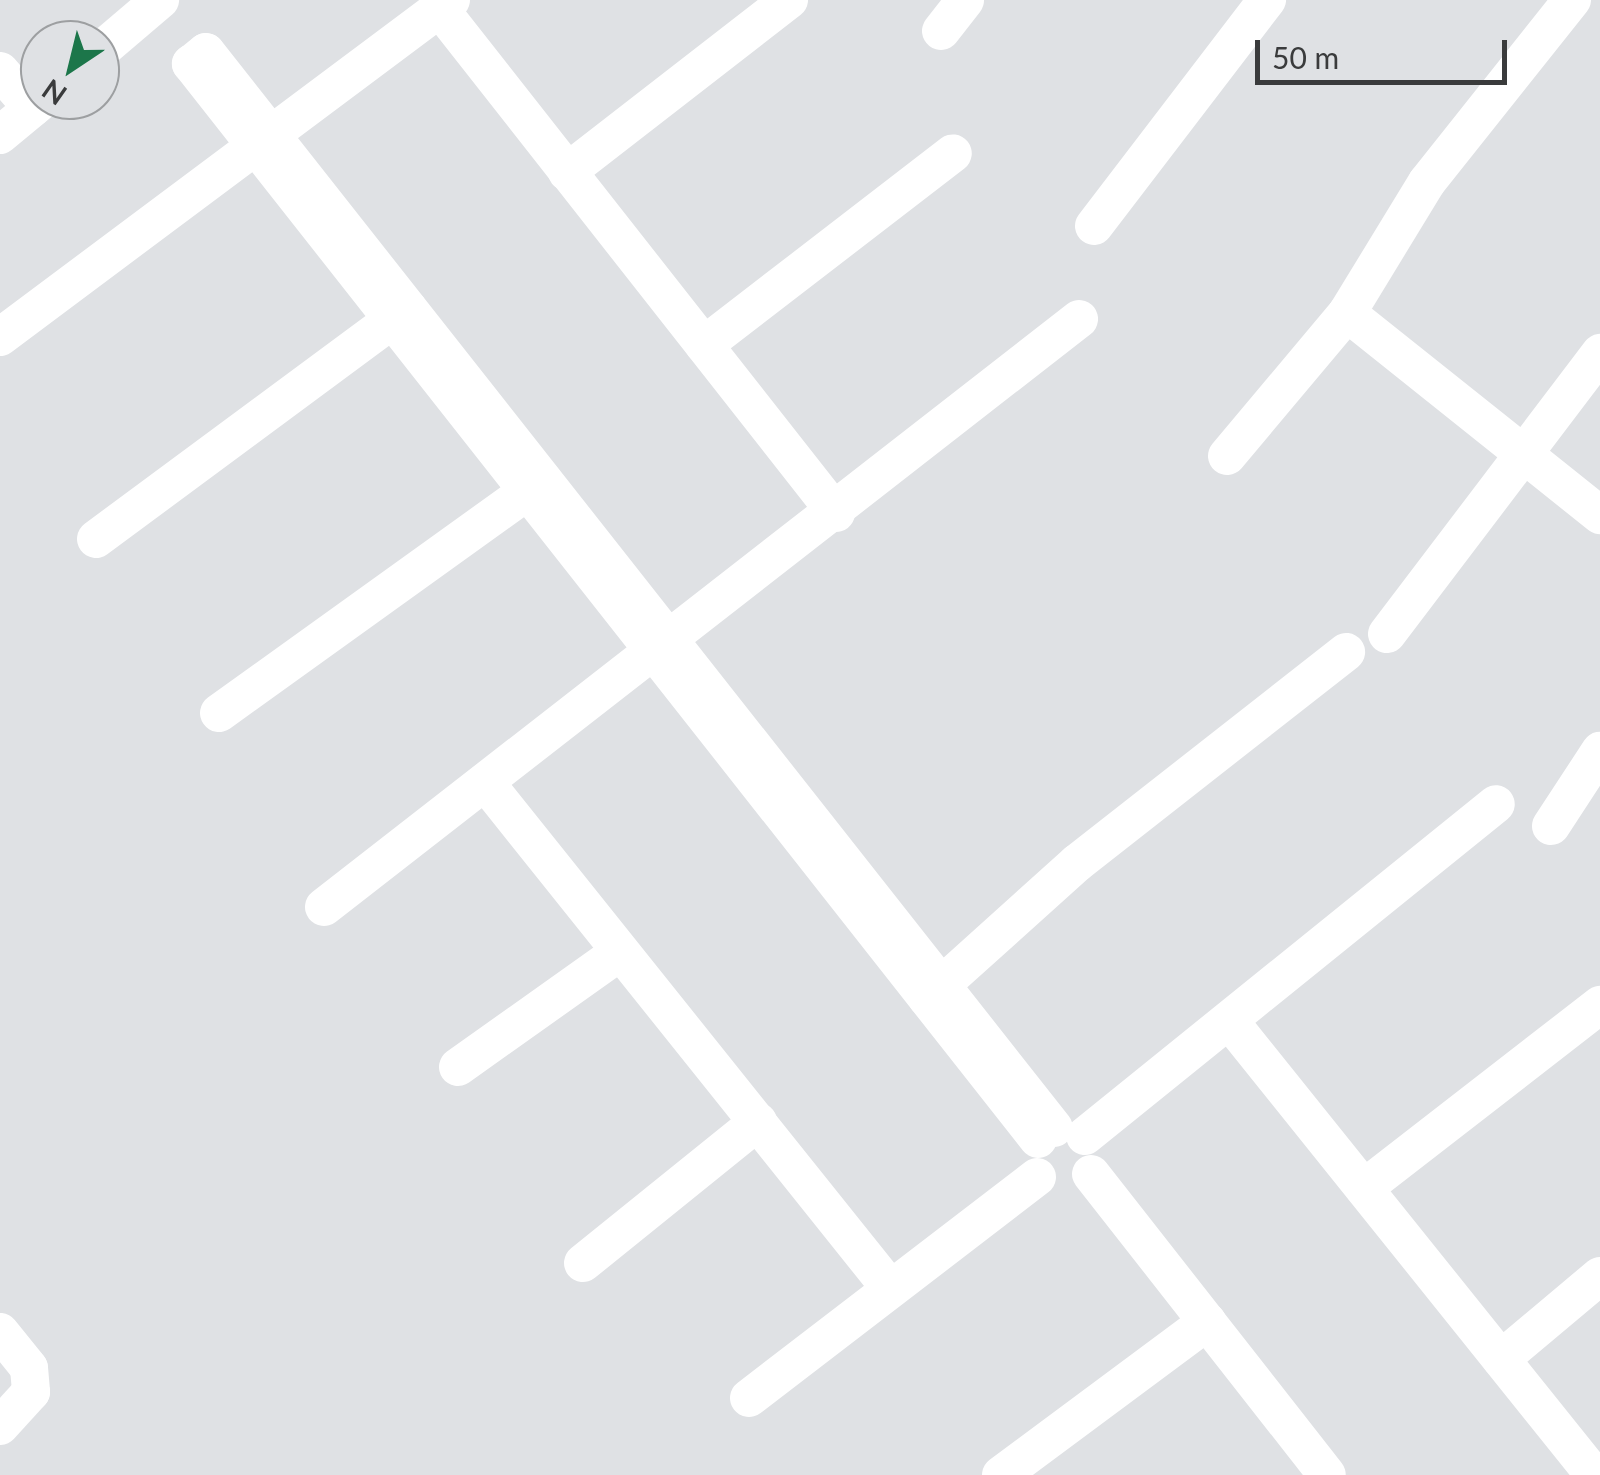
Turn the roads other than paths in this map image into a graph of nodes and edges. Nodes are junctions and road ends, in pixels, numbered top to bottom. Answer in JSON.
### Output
{"nodes":[{"id":1,"x":160,"y":0,"type":"edge"},
{"id":2,"x":789,"y":0,"type":"edge"},
{"id":3,"x":964,"y":0,"type":"edge"},
{"id":4,"x":1267,"y":0,"type":"edge"},
{"id":5,"x":1572,"y":0,"type":"edge"},
{"id":6,"x":445,"y":4,"type":"edge"},
{"id":7,"x":941,"y":31,"type":"dead end"},
{"id":8,"x":120,"y":34,"type":"edge"},
{"id":9,"x":0,"y":71,"type":"edge"},
{"id":10,"x":20,"y":89,"type":"edge"},
{"id":11,"x":20,"y":119,"type":"edge"},
{"id":12,"x":0,"y":136,"type":"edge"},
{"id":13,"x":265,"y":142,"type":"junction"},
{"id":14,"x":953,"y":154,"type":"dead end"},
{"id":15,"x":567,"y":172,"type":"junction"},
{"id":16,"x":1094,"y":226,"type":"dead end"},
{"id":17,"x":1347,"y":312,"type":"junction"},
{"id":18,"x":400,"y":314,"type":"junction"},
{"id":19,"x":1080,"y":319,"type":"dead end"},
{"id":20,"x":0,"y":336,"type":"edge"},
{"id":21,"x":704,"y":345,"type":"junction"},
{"id":22,"x":1600,"y":353,"type":"edge"},
{"id":23,"x":1521,"y":455,"type":"junction"},
{"id":24,"x":1228,"y":456,"type":"dead end"},
{"id":25,"x":536,"y":486,"type":"junction"},
{"id":26,"x":836,"y":513,"type":"junction"},
{"id":27,"x":1600,"y":515,"type":"edge"},
{"id":28,"x":96,"y":539,"type":"dead end"},
{"id":29,"x":1388,"y":634,"type":"dead end"},
{"id":30,"x":662,"y":645,"type":"junction"},
{"id":31,"x":1346,"y":652,"type":"dead end"},
{"id":32,"x":219,"y":713,"type":"dead end"},
{"id":33,"x":1600,"y":751,"type":"edge"},
{"id":34,"x":484,"y":782,"type":"junction"},
{"id":35,"x":1586,"y":798,"type":"edge"},
{"id":36,"x":1496,"y":804,"type":"dead end"},
{"id":37,"x":1551,"y":826,"type":"dead end"},
{"id":38,"x":324,"y":906,"type":"dead end"},
{"id":39,"x":620,"y":952,"type":"junction"},
{"id":40,"x":934,"y":992,"type":"junction"},
{"id":41,"x":1600,"y":1005,"type":"edge"},
{"id":42,"x":1232,"y":1024,"type":"junction"},
{"id":43,"x":458,"y":1067,"type":"dead end"},
{"id":44,"x":758,"y":1122,"type":"junction"},
{"id":45,"x":1059,"y":1135,"type":"junction"},
{"id":46,"x":1037,"y":1177,"type":"junction"},
{"id":47,"x":1083,"y":1181,"type":"junction"},
{"id":48,"x":1364,"y":1188,"type":"junction"},
{"id":49,"x":582,"y":1264,"type":"dead end"},
{"id":50,"x":1600,"y":1276,"type":"edge"},
{"id":51,"x":890,"y":1288,"type":"junction"},
{"id":52,"x":1199,"y":1328,"type":"junction"},
{"id":53,"x":0,"y":1332,"type":"edge"},
{"id":54,"x":1501,"y":1359,"type":"junction"},
{"id":55,"x":749,"y":1398,"type":"dead end"},
{"id":56,"x":0,"y":1426,"type":"edge"},
{"id":57,"x":1000,"y":1475,"type":"edge"},
{"id":58,"x":1302,"y":1475,"type":"edge"},
{"id":59,"x":1327,"y":1475,"type":"edge"},
{"id":60,"x":1594,"y":1475,"type":"edge"}],
"edges":[{"from":1,"to":8,"type":"street"},
{"from":2,"to":15,"type":"street"},
{"from":3,"to":7,"type":"street"},
{"from":4,"to":16,"type":"street"},
{"from":5,"to":17,"type":"street"},
{"from":6,"to":13,"type":"street"},
{"from":6,"to":15,"type":"street"},
{"from":9,"to":10,"type":"street"},
{"from":11,"to":12,"type":"street"},
{"from":13,"to":18,"type":"street"},
{"from":13,"to":20,"type":"street"},
{"from":14,"to":21,"type":"street"},
{"from":15,"to":21,"type":"street"},
{"from":17,"to":23,"type":"street"},
{"from":17,"to":24,"type":"street"},
{"from":18,"to":25,"type":"street"},
{"from":18,"to":28,"type":"street"},
{"from":19,"to":26,"type":"street"},
{"from":21,"to":26,"type":"street"},
{"from":22,"to":23,"type":"street"},
{"from":23,"to":27,"type":"street"},
{"from":23,"to":29,"type":"street"},
{"from":25,"to":30,"type":"street"},
{"from":25,"to":32,"type":"street"},
{"from":26,"to":30,"type":"street"},
{"from":30,"to":34,"type":"street"},
{"from":30,"to":40,"type":"street"},
{"from":31,"to":40,"type":"street"},
{"from":33,"to":35,"type":"street"},
{"from":34,"to":38,"type":"street"},
{"from":34,"to":39,"type":"street"},
{"from":35,"to":37,"type":"street"},
{"from":36,"to":42,"type":"street"},
{"from":39,"to":43,"type":"street"},
{"from":39,"to":44,"type":"street"},
{"from":40,"to":45,"type":"street"},
{"from":41,"to":48,"type":"street"},
{"from":42,"to":45,"type":"street"},
{"from":42,"to":48,"type":"street"},
{"from":44,"to":49,"type":"street"},
{"from":44,"to":51,"type":"street"},
{"from":45,"to":46,"type":"street"},
{"from":45,"to":47,"type":"street"},
{"from":46,"to":47,"type":"street"},
{"from":46,"to":51,"type":"street"},
{"from":47,"to":52,"type":"street"},
{"from":48,"to":54,"type":"street"},
{"from":50,"to":54,"type":"street"},
{"from":51,"to":55,"type":"street"},
{"from":52,"to":57,"type":"street"},
{"from":52,"to":58,"type":"street"},
{"from":52,"to":59,"type":"street"},
{"from":53,"to":56,"type":"street"},
{"from":54,"to":60,"type":"street"}]}
